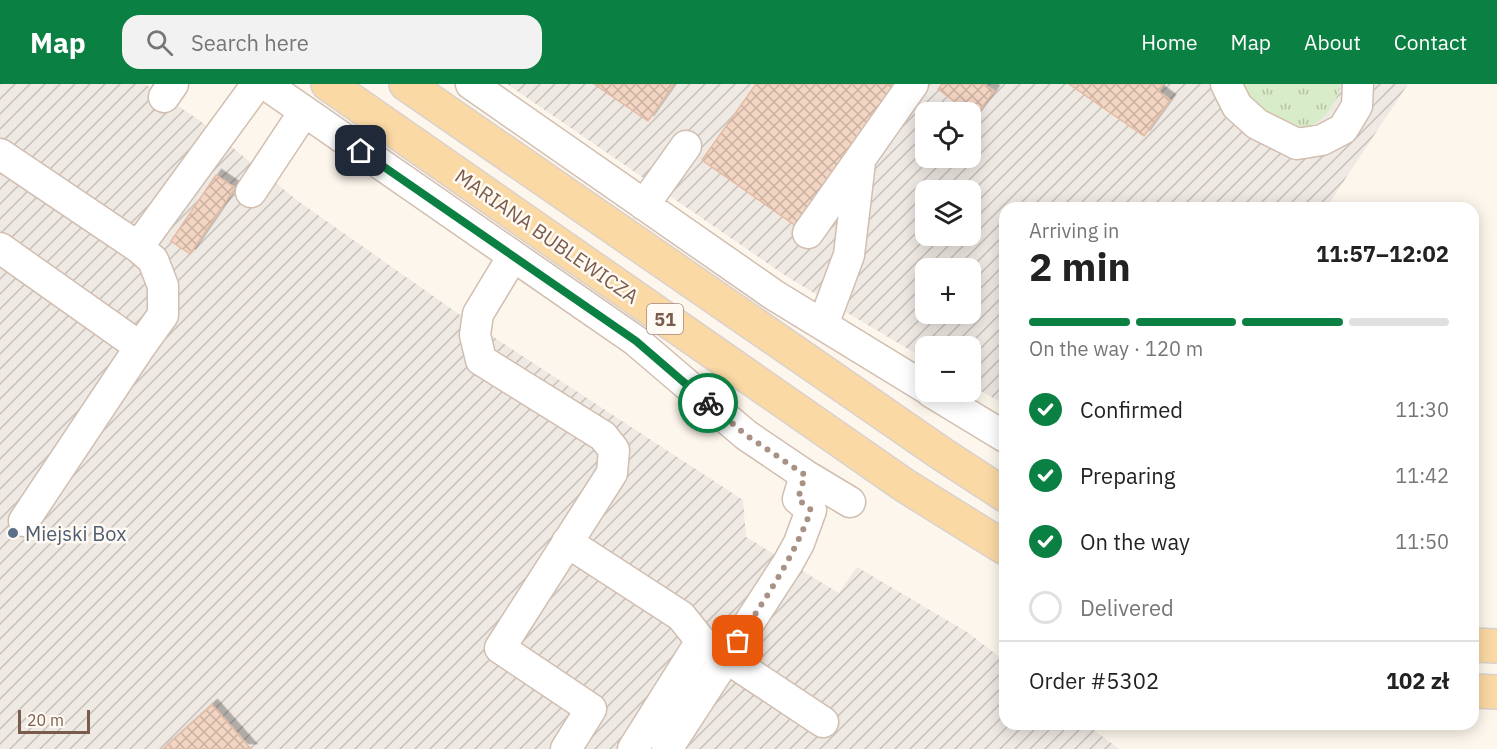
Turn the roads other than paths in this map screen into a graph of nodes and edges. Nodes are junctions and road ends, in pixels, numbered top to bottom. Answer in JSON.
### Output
{"nodes":[{"id":1,"x":257,"y":84,"type":"edge"},
{"id":2,"x":265,"y":84,"type":"edge"},
{"id":3,"x":328,"y":84,"type":"edge"},
{"id":4,"x":406,"y":84,"type":"edge"},
{"id":5,"x":471,"y":84,"type":"edge"},
{"id":6,"x":914,"y":84,"type":"edge"},
{"id":7,"x":1226,"y":84,"type":"edge"},
{"id":8,"x":1358,"y":84,"type":"edge"},
{"id":9,"x":296,"y":124,"type":"dead end"},
{"id":10,"x":686,"y":146,"type":"dead end"},
{"id":11,"x":0,"y":154,"type":"edge"},
{"id":12,"x":860,"y":159,"type":"junction"},
{"id":13,"x":251,"y":192,"type":"dead end"},
{"id":14,"x":644,"y":204,"type":"junction"},
{"id":15,"x":808,"y":233,"type":"dead end"},
{"id":16,"x":138,"y":247,"type":"junction"},
{"id":17,"x":0,"y":248,"type":"edge"},
{"id":18,"x":513,"y":256,"type":"junction"},
{"id":19,"x":823,"y":325,"type":"junction"},
{"id":20,"x":140,"y":347,"type":"junction"},
{"id":21,"x":915,"y":381,"type":"edge"},
{"id":22,"x":947,"y":402,"type":"edge"},
{"id":23,"x":999,"y":433,"type":"edge"},
{"id":24,"x":805,"y":475,"type":"junction"},
{"id":25,"x":999,"y":491,"type":"edge"},
{"id":26,"x":850,"y":502,"type":"dead end"},
{"id":27,"x":24,"y":521,"type":"dead end"},
{"id":28,"x":567,"y":542,"type":"junction"},
{"id":29,"x":999,"y":544,"type":"edge"},
{"id":30,"x":701,"y":641,"type":"junction"},
{"id":31,"x":1479,"y":645,"type":"edge"},
{"id":32,"x":1497,"y":646,"type":"edge"},
{"id":33,"x":727,"y":660,"type":"junction"},
{"id":34,"x":1479,"y":691,"type":"edge"},
{"id":35,"x":1497,"y":692,"type":"edge"},
{"id":36,"x":824,"y":722,"type":"dead end"},
{"id":37,"x":566,"y":749,"type":"edge"},
{"id":38,"x":633,"y":749,"type":"edge"},
{"id":39,"x":667,"y":749,"type":"edge"}],
"edges":[{"from":1,"to":16,"type":"lane"},
{"from":2,"to":18,"type":"lane"},
{"from":3,"to":29,"type":"main road","name":"MARIANA BUBLEWICZA","number":"51"},
{"from":4,"to":25,"type":"main road","number":"51"},
{"from":5,"to":14,"type":"lane"},
{"from":6,"to":12,"type":"lane"},
{"from":7,"to":8,"type":"lane"},
{"from":9,"to":13,"type":"lane"},
{"from":10,"to":14,"type":"lane"},
{"from":11,"to":16,"type":"lane"},
{"from":12,"to":15,"type":"lane"},
{"from":12,"to":19,"type":"lane"},
{"from":14,"to":19,"type":"lane"},
{"from":16,"to":20,"type":"lane"},
{"from":17,"to":20,"type":"lane"},
{"from":18,"to":24,"type":"lane"},
{"from":18,"to":28,"type":"lane"},
{"from":19,"to":21,"type":"lane"},
{"from":20,"to":27,"type":"lane"},
{"from":22,"to":23,"type":"lane"},
{"from":24,"to":26,"type":"lane"},
{"from":24,"to":33,"type":"lane"},
{"from":28,"to":30,"type":"lane"},
{"from":28,"to":37,"type":"lane"},
{"from":30,"to":33,"type":"lane"},
{"from":30,"to":38,"type":"lane"},
{"from":31,"to":32,"type":"main road"},
{"from":33,"to":36,"type":"lane"},
{"from":33,"to":39,"type":"lane"},
{"from":34,"to":35,"type":"main road"}]}
